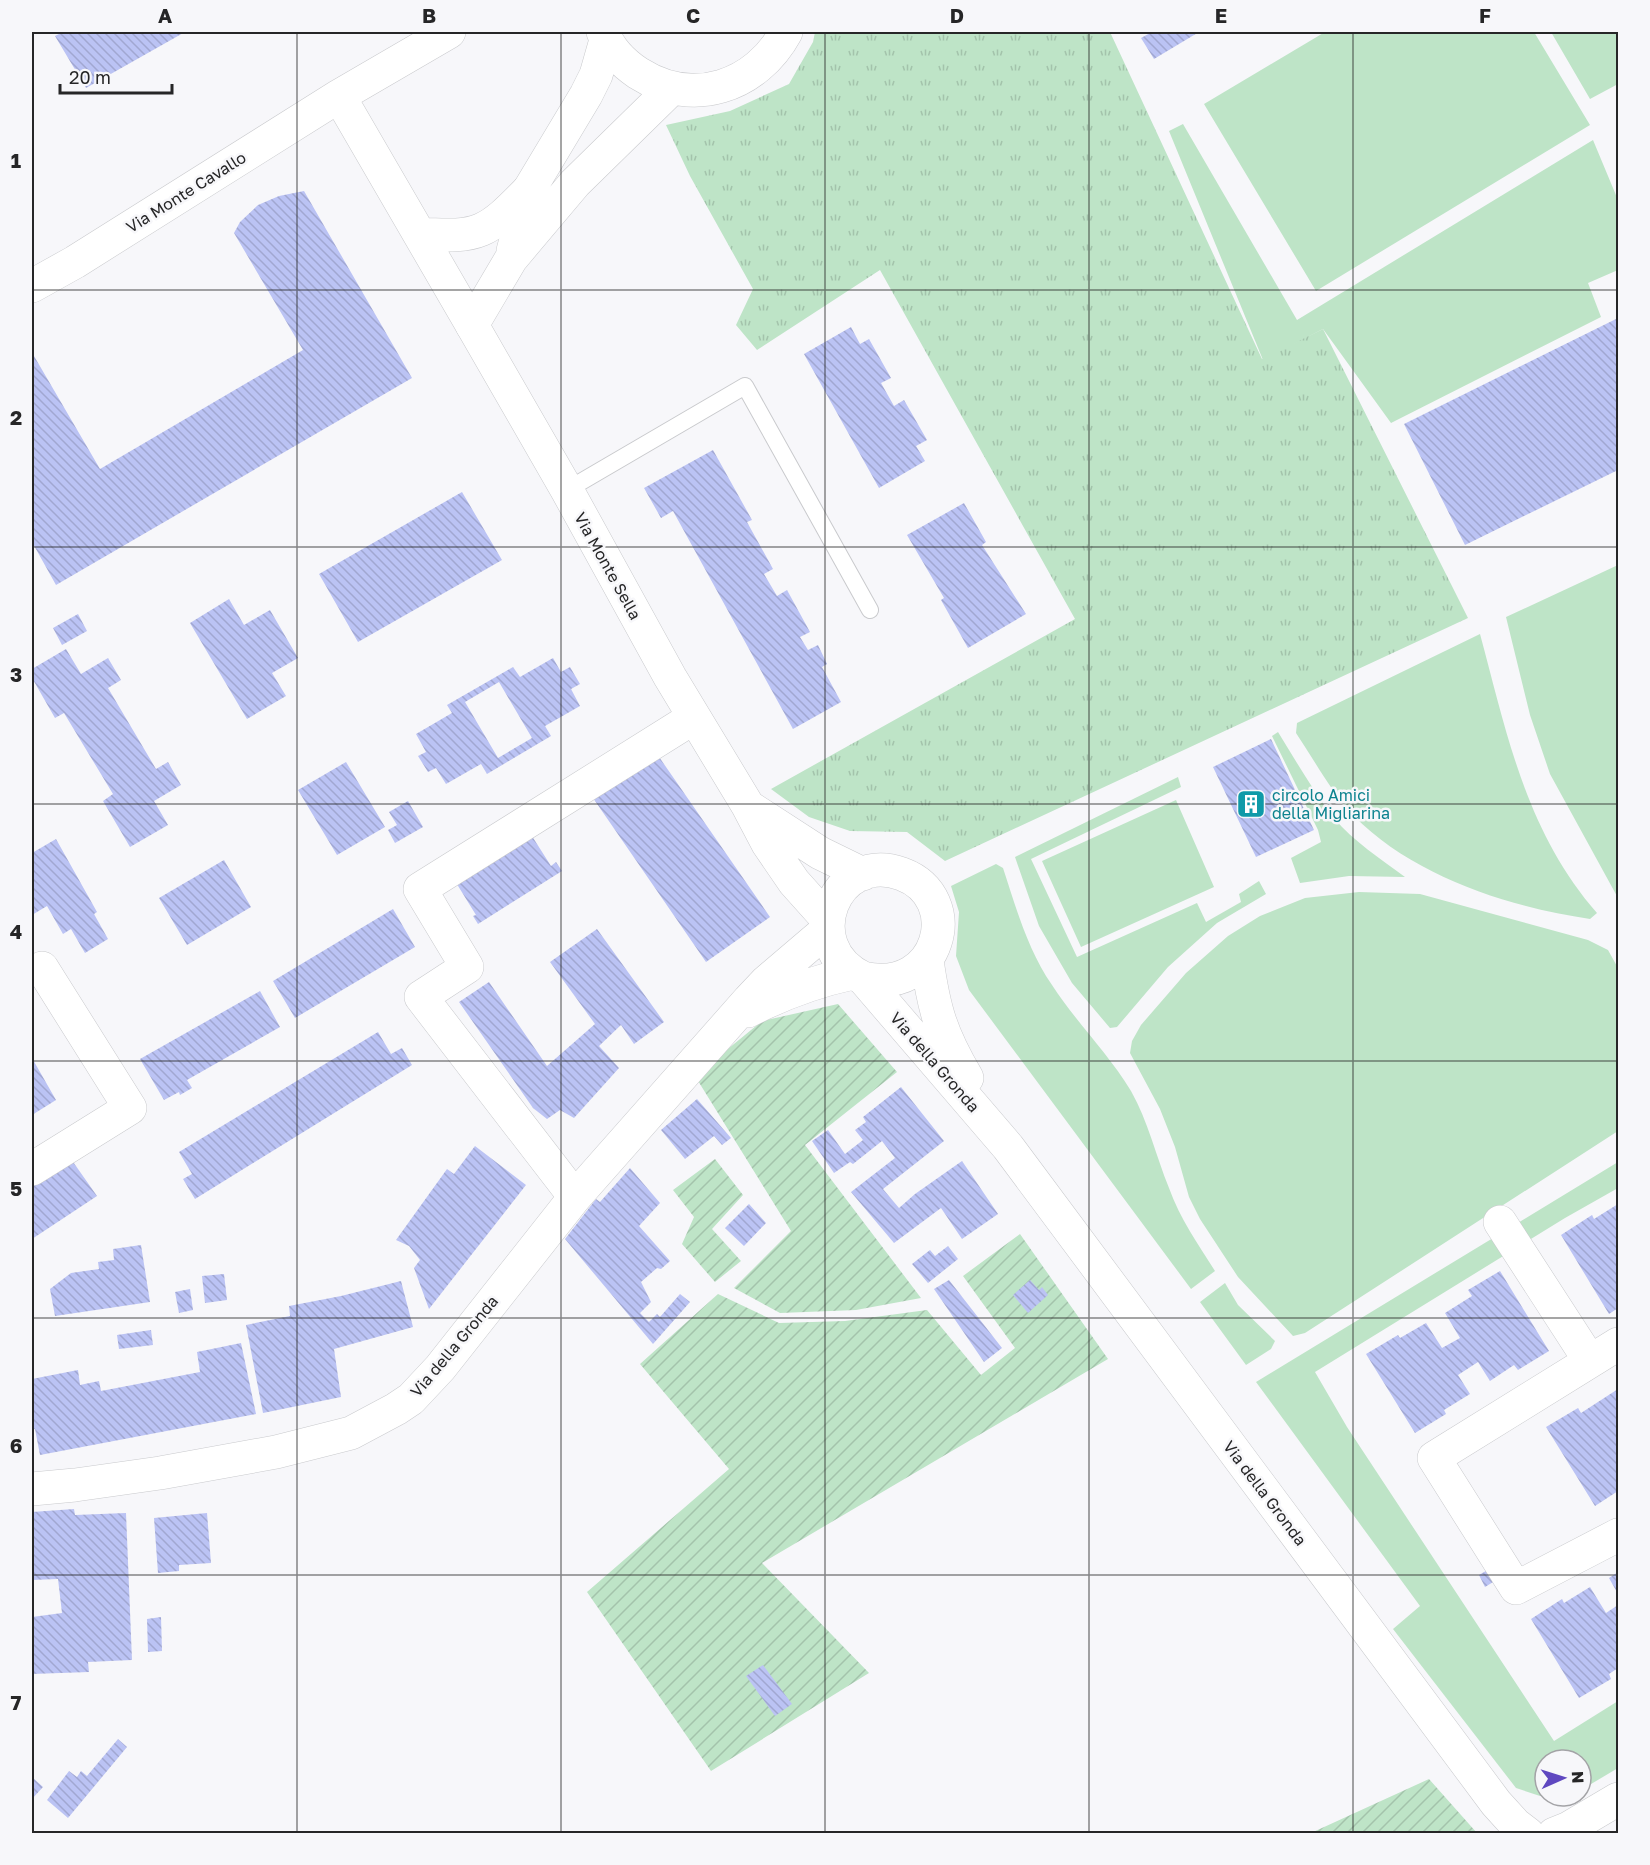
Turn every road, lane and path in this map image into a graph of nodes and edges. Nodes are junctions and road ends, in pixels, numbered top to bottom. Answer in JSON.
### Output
{"nodes":[{"id":1,"x":449,"y":32,"type":"edge"},
{"id":2,"x":786,"y":32,"type":"edge"},
{"id":3,"x":604,"y":36,"type":"edge"},
{"id":4,"x":672,"y":88,"type":"junction"},
{"id":5,"x":339,"y":96,"type":"junction"},
{"id":6,"x":529,"y":190,"type":"junction"},
{"id":7,"x":420,"y":234,"type":"junction"},
{"id":8,"x":511,"y":259,"type":"junction"},
{"id":9,"x":32,"y":286,"type":"edge"},
{"id":10,"x":472,"y":325,"type":"junction"},
{"id":11,"x":567,"y":490,"type":"junction"},
{"id":12,"x":870,"y":610,"type":"dead end"},
{"id":13,"x":693,"y":718,"type":"junction"},
{"id":14,"x":748,"y":806,"type":"junction"},
{"id":15,"x":862,"y":874,"type":"junction"},
{"id":16,"x":827,"y":925,"type":"junction"},
{"id":17,"x":927,"y":960,"type":"junction"},
{"id":18,"x":42,"y":969,"type":"dead end"},
{"id":19,"x":858,"y":975,"type":"junction"},
{"id":20,"x":730,"y":1021,"type":"junction"},
{"id":21,"x":1008,"y":1147,"type":"junction"},
{"id":22,"x":32,"y":1169,"type":"edge"},
{"id":23,"x":575,"y":1197,"type":"junction"},
{"id":24,"x":1500,"y":1222,"type":"dead end"},
{"id":25,"x":1618,"y":1344,"type":"edge"},
{"id":26,"x":1590,"y":1361,"type":"junction"},
{"id":27,"x":32,"y":1489,"type":"edge"},
{"id":28,"x":1618,"y":1535,"type":"edge"},
{"id":29,"x":1618,"y":1799,"type":"edge"},
{"id":30,"x":1525,"y":1832,"type":"edge"},
{"id":31,"x":1554,"y":1833,"type":"edge"}],
"edges":[{"from":1,"to":5,"type":"street","name":"Via Monte Cavallo"},
{"from":2,"to":4,"type":"street"},
{"from":3,"to":4,"type":"street"},
{"from":3,"to":6,"type":"street"},
{"from":4,"to":8,"type":"street"},
{"from":5,"to":7,"type":"street","name":"Via Monte Sella"},
{"from":5,"to":9,"type":"street","name":"Via Monte Cavallo"},
{"from":6,"to":7,"type":"street"},
{"from":6,"to":8,"type":"street"},
{"from":7,"to":10,"type":"street","name":"Via Monte Sella"},
{"from":8,"to":10,"type":"street"},
{"from":10,"to":11,"type":"street","name":"Via Monte Sella"},
{"from":11,"to":12,"type":"lane"},
{"from":11,"to":13,"type":"street","name":"Via Monte Sella"},
{"from":13,"to":14,"type":"street","name":"Via Monte Sella"},
{"from":13,"to":23,"type":"street"},
{"from":14,"to":15,"type":"street","name":"Via Monte Sella"},
{"from":14,"to":16,"type":"street","name":"Via Monte Sella"},
{"from":15,"to":16,"type":"street"},
{"from":15,"to":17,"type":"street"},
{"from":16,"to":19,"type":"street"},
{"from":16,"to":20,"type":"street","name":"Via della Gronda"},
{"from":17,"to":19,"type":"street"},
{"from":17,"to":21,"type":"street","name":"Via della Gronda"},
{"from":18,"to":22,"type":"street"},
{"from":19,"to":20,"type":"street","name":"Via della Gronda"},
{"from":19,"to":21,"type":"street","name":"Via della Gronda"},
{"from":20,"to":23,"type":"street","name":"Via della Gronda"},
{"from":21,"to":30,"type":"street","name":"Via della Gronda"},
{"from":23,"to":27,"type":"street","name":"Via della Gronda"},
{"from":24,"to":26,"type":"street"},
{"from":25,"to":26,"type":"street"},
{"from":26,"to":28,"type":"street"},
{"from":29,"to":31,"type":"street"}]}
